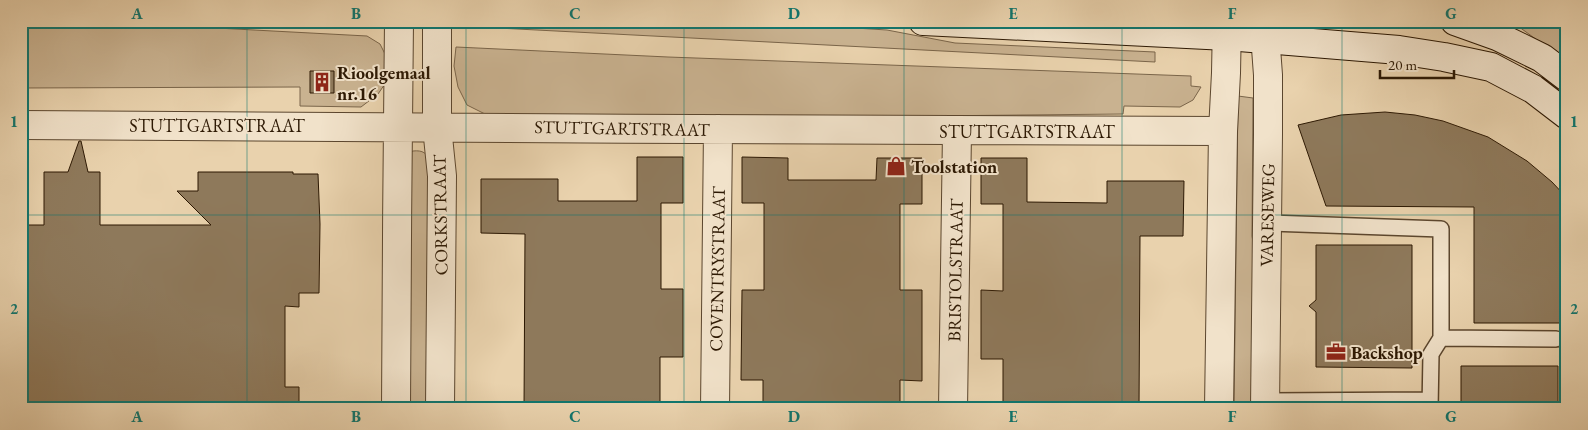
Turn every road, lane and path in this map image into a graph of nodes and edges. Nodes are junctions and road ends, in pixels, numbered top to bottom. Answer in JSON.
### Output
{"nodes":[{"id":1,"x":400,"y":21,"type":"edge"},
{"id":2,"x":438,"y":21,"type":"edge"},
{"id":3,"x":923,"y":21,"type":"edge"},
{"id":4,"x":1455,"y":21,"type":"edge"},
{"id":5,"x":1227,"y":29,"type":"edge"},
{"id":6,"x":1264,"y":30,"type":"edge"},
{"id":7,"x":1567,"y":77,"type":"edge"},
{"id":8,"x":1567,"y":115,"type":"edge"},
{"id":9,"x":21,"y":124,"type":"edge"},
{"id":10,"x":399,"y":126,"type":"junction"},
{"id":11,"x":438,"y":127,"type":"junction"},
{"id":12,"x":718,"y":129,"type":"junction"},
{"id":13,"x":957,"y":131,"type":"junction"},
{"id":14,"x":1223,"y":131,"type":"junction"},
{"id":15,"x":1267,"y":223,"type":"junction"},
{"id":16,"x":1441,"y":338,"type":"junction"},
{"id":17,"x":1556,"y":338,"type":"dead end"},
{"id":18,"x":1430,"y":404,"type":"edge"},
{"id":19,"x":1265,"y":405,"type":"edge"},
{"id":20,"x":1318,"y":405,"type":"edge"},
{"id":21,"x":396,"y":409,"type":"edge"},
{"id":22,"x":440,"y":409,"type":"edge"},
{"id":23,"x":716,"y":409,"type":"edge"},
{"id":24,"x":953,"y":409,"type":"edge"},
{"id":25,"x":1219,"y":409,"type":"edge"}],
"edges":[{"from":1,"to":10,"type":"street"},
{"from":2,"to":11,"type":"street","name":"CORKSTRAAT"},
{"from":3,"to":5,"type":"street"},
{"from":4,"to":7,"type":"street"},
{"from":5,"to":6,"type":"street"},
{"from":5,"to":14,"type":"street"},
{"from":6,"to":8,"type":"street"},
{"from":6,"to":15,"type":"street","name":"VARESEWEG"},
{"from":9,"to":10,"type":"street","name":"STUTTGARTSTRAAT"},
{"from":10,"to":11,"type":"street","name":"STUTTGARTSTRAAT"},
{"from":10,"to":21,"type":"street"},
{"from":11,"to":12,"type":"street","name":"STUTTGARTSTRAAT"},
{"from":11,"to":22,"type":"street","name":"CORKSTRAAT"},
{"from":12,"to":13,"type":"street","name":"STUTTGARTSTRAAT"},
{"from":12,"to":23,"type":"street","name":"COVENTRYSTRAAT"},
{"from":13,"to":14,"type":"street","name":"STUTTGARTSTRAAT"},
{"from":13,"to":24,"type":"street","name":"BRISTOLSTRAAT"},
{"from":14,"to":25,"type":"street"},
{"from":15,"to":16,"type":"lane"},
{"from":15,"to":19,"type":"street","name":"VARESEWEG"},
{"from":16,"to":17,"type":"lane"},
{"from":16,"to":18,"type":"lane"},
{"from":18,"to":20,"type":"lane"},
{"from":19,"to":20,"type":"lane"}]}
